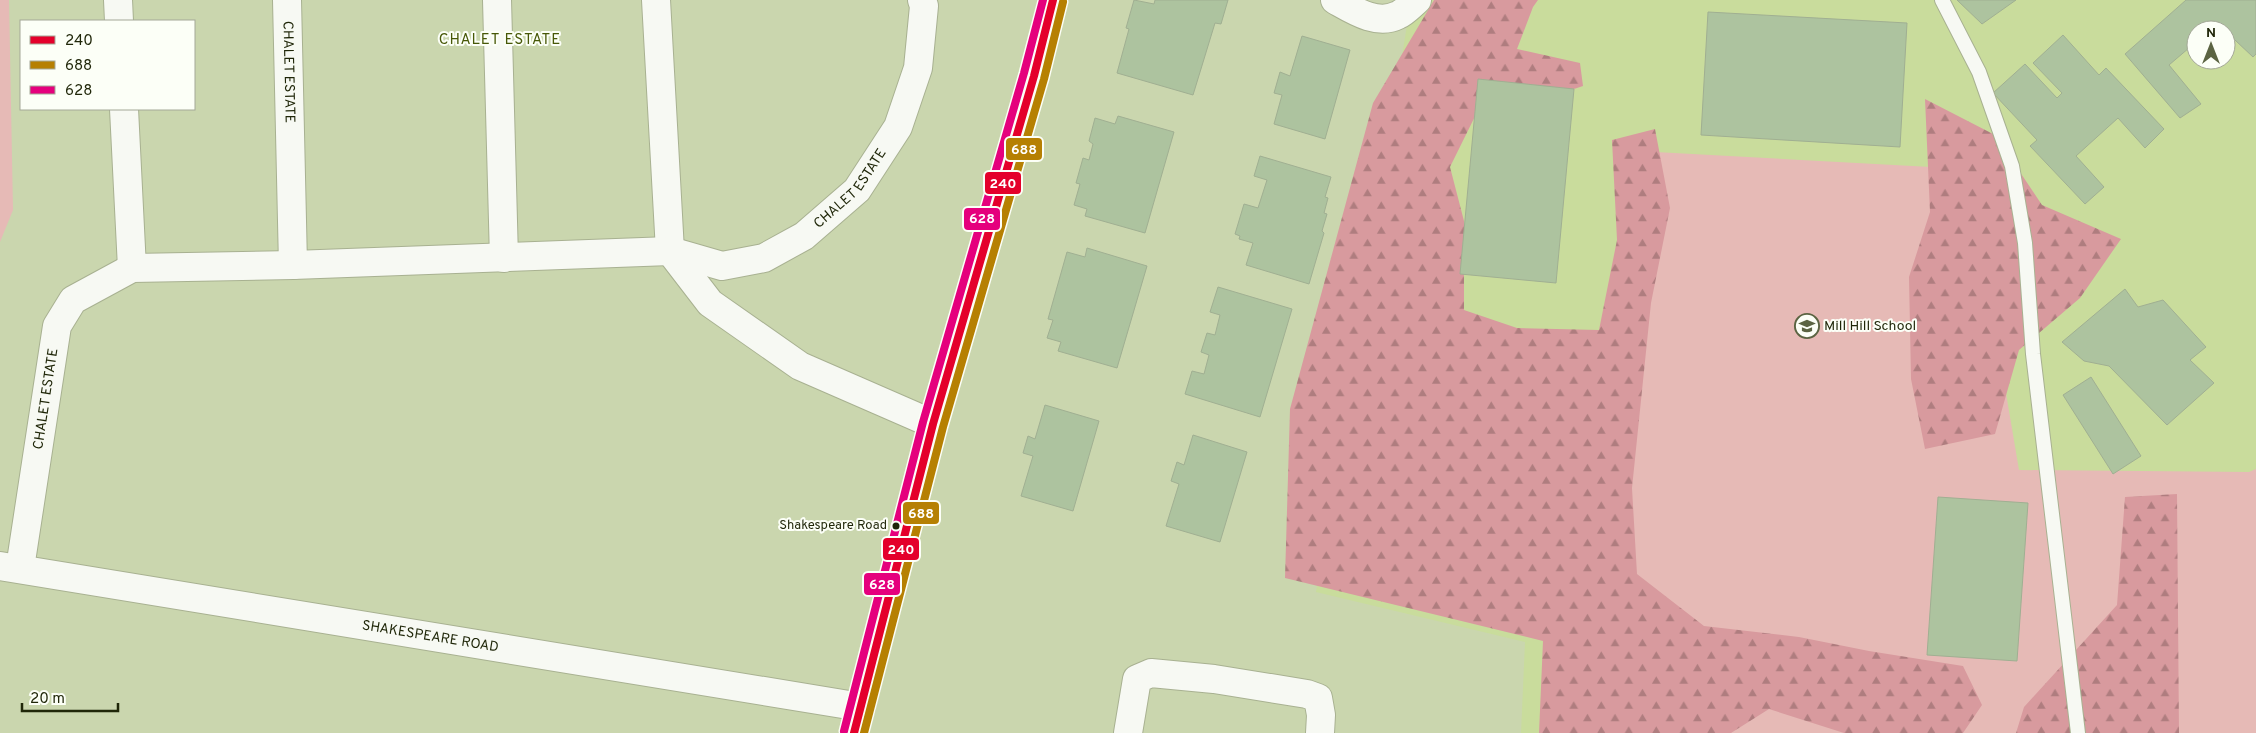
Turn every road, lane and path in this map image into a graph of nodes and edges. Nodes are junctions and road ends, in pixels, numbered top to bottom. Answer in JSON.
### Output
{"nodes":[{"id":1,"x":118,"y":0,"type":"edge"},
{"id":2,"x":287,"y":0,"type":"edge"},
{"id":3,"x":497,"y":0,"type":"edge"},
{"id":4,"x":656,"y":0,"type":"edge"},
{"id":5,"x":922,"y":0,"type":"edge"},
{"id":6,"x":1053,"y":0,"type":"edge"},
{"id":7,"x":1335,"y":0,"type":"edge"},
{"id":8,"x":1417,"y":0,"type":"edge"},
{"id":9,"x":1942,"y":0,"type":"edge"},
{"id":10,"x":119,"y":20,"type":"edge"},
{"id":11,"x":124,"y":110,"type":"edge"},
{"id":12,"x":670,"y":251,"type":"junction"},
{"id":13,"x":504,"y":258,"type":"junction"},
{"id":14,"x":293,"y":265,"type":"junction"},
{"id":15,"x":132,"y":268,"type":"junction"},
{"id":16,"x":933,"y":424,"type":"junction"},
{"id":17,"x":10,"y":567,"type":"edge"},
{"id":18,"x":860,"y":707,"type":"junction"},
{"id":19,"x":854,"y":733,"type":"edge"},
{"id":20,"x":1128,"y":733,"type":"edge"},
{"id":21,"x":1320,"y":733,"type":"edge"},
{"id":22,"x":2078,"y":733,"type":"edge"}],
"edges":[{"from":1,"to":10,"type":"street"},
{"from":2,"to":14,"type":"street","name":"CHALET ESTATE"},
{"from":3,"to":13,"type":"street"},
{"from":4,"to":12,"type":"street"},
{"from":5,"to":12,"type":"street","name":"CHALET ESTATE"},
{"from":6,"to":16,"type":"main road"},
{"from":7,"to":8,"type":"street"},
{"from":9,"to":22,"type":"lane"},
{"from":11,"to":15,"type":"street"},
{"from":12,"to":13,"type":"street","name":"CHALET ESTATE"},
{"from":12,"to":16,"type":"street"},
{"from":13,"to":14,"type":"street","name":"CHALET ESTATE"},
{"from":14,"to":15,"type":"street","name":"CHALET ESTATE"},
{"from":15,"to":17,"type":"street","name":"CHALET ESTATE"},
{"from":16,"to":18,"type":"main road"},
{"from":17,"to":18,"type":"street","name":"SHAKESPEARE ROAD"},
{"from":18,"to":19,"type":"main road"},
{"from":20,"to":21,"type":"street"}]}
